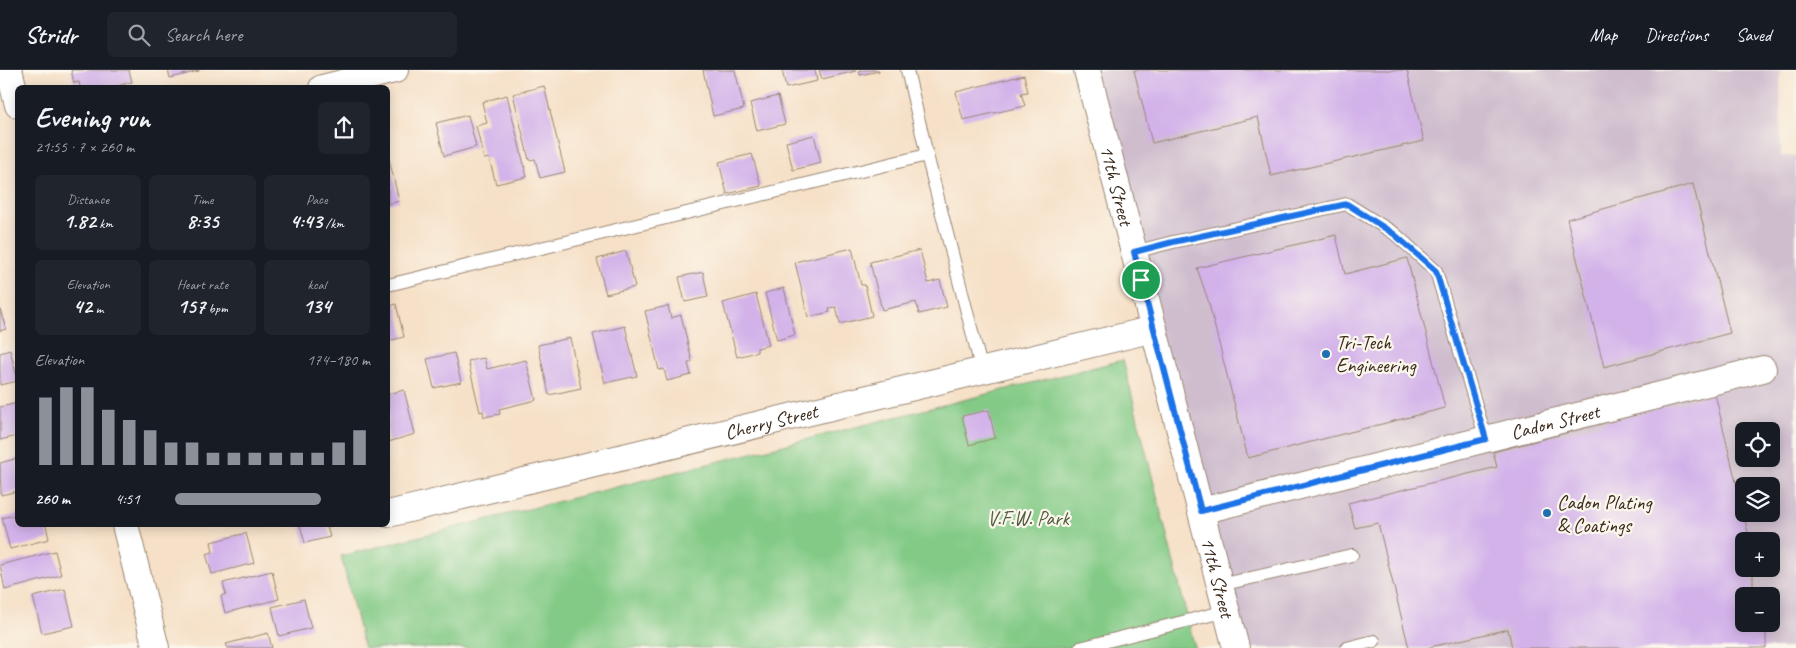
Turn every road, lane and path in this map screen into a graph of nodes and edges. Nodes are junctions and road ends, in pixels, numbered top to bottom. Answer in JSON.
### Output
{"nodes":[{"id":1,"x":9,"y":70,"type":"edge"},
{"id":2,"x":395,"y":70,"type":"edge"},
{"id":3,"x":907,"y":70,"type":"edge"},
{"id":4,"x":1087,"y":70,"type":"edge"},
{"id":5,"x":364,"y":74,"type":"edge"},
{"id":6,"x":331,"y":85,"type":"edge"},
{"id":7,"x":15,"y":93,"type":"edge"},
{"id":8,"x":927,"y":155,"type":"junction"},
{"id":9,"x":1134,"y":252,"type":"junction"},
{"id":10,"x":390,"y":285,"type":"edge"},
{"id":11,"x":1154,"y":329,"type":"junction"},
{"id":12,"x":1763,"y":370,"type":"dead end"},
{"id":13,"x":982,"y":371,"type":"junction"},
{"id":14,"x":1486,"y":439,"type":"junction"},
{"id":15,"x":1201,"y":511,"type":"junction"},
{"id":16,"x":390,"y":514,"type":"edge"},
{"id":17,"x":125,"y":527,"type":"edge"},
{"id":18,"x":1352,"y":555,"type":"dead end"},
{"id":19,"x":1220,"y":586,"type":"junction"},
{"id":20,"x":1226,"y":611,"type":"junction"},
{"id":21,"x":1374,"y":641,"type":"dead end"},
{"id":22,"x":156,"y":648,"type":"edge"},
{"id":23,"x":1080,"y":648,"type":"edge"},
{"id":24,"x":1236,"y":648,"type":"edge"},
{"id":25,"x":1347,"y":648,"type":"edge"}],
"edges":[{"from":1,"to":7,"type":"street"},
{"from":2,"to":5,"type":"street"},
{"from":3,"to":8,"type":"lane"},
{"from":4,"to":9,"type":"street","name":"11th Street"},
{"from":5,"to":6,"type":"street"},
{"from":8,"to":10,"type":"lane"},
{"from":8,"to":13,"type":"lane"},
{"from":9,"to":11,"type":"street","name":"11th Street"},
{"from":9,"to":14,"type":"lane"},
{"from":11,"to":13,"type":"street","name":"Cherry Street"},
{"from":11,"to":15,"type":"street","name":"11th Street"},
{"from":12,"to":14,"type":"street","name":"Cadon Street"},
{"from":13,"to":16,"type":"street","name":"Cherry Street"},
{"from":14,"to":15,"type":"street","name":"Cadon Street"},
{"from":15,"to":19,"type":"street","name":"11th Street"},
{"from":17,"to":22,"type":"street"},
{"from":18,"to":19,"type":"lane"},
{"from":19,"to":20,"type":"street","name":"11th Street"},
{"from":20,"to":23,"type":"lane"},
{"from":20,"to":24,"type":"street","name":"11th Street"},
{"from":21,"to":25,"type":"lane"}]}
